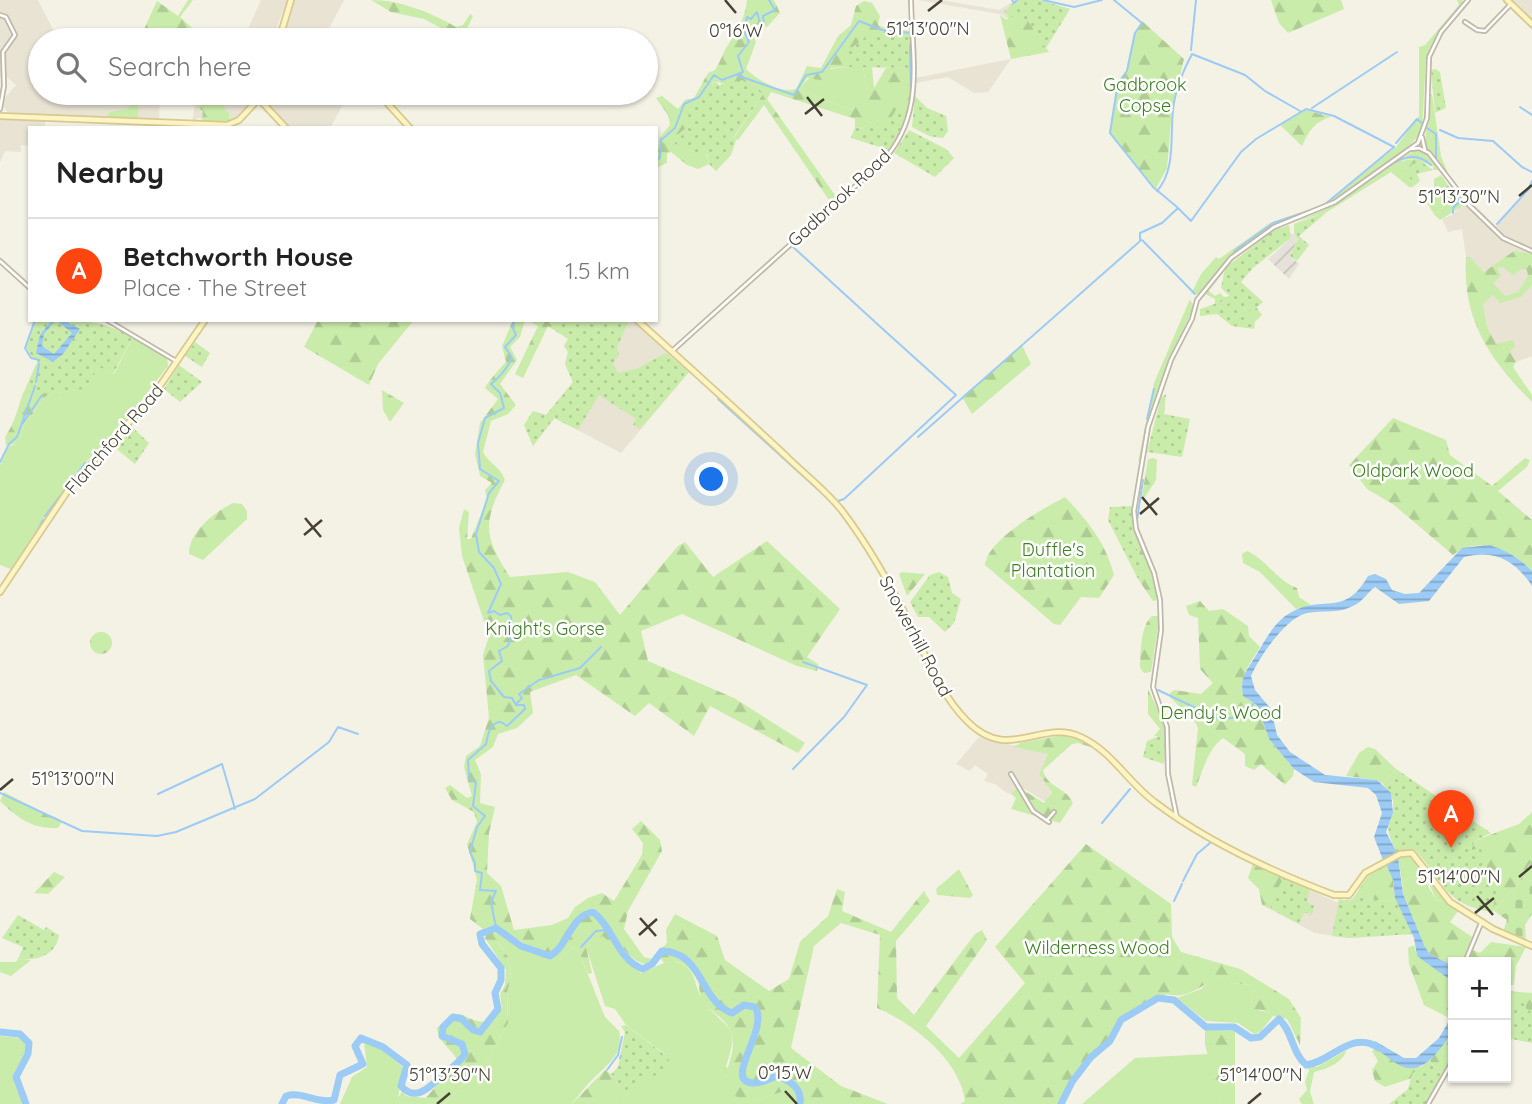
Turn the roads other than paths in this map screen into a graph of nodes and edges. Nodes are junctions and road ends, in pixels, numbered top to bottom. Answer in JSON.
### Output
{"nodes":[{"id":1,"x":291,"y":0,"type":"edge"},
{"id":2,"x":911,"y":0,"type":"edge"},
{"id":3,"x":1468,"y":0,"type":"edge"},
{"id":4,"x":1509,"y":2,"type":"edge"},
{"id":5,"x":0,"y":15,"type":"edge"},
{"id":6,"x":1465,"y":22,"type":"dead end"},
{"id":7,"x":1532,"y":24,"type":"edge"},
{"id":8,"x":283,"y":28,"type":"edge"},
{"id":9,"x":2,"y":79,"type":"edge"},
{"id":10,"x":253,"y":105,"type":"edge"},
{"id":11,"x":265,"y":105,"type":"edge"},
{"id":12,"x":389,"y":105,"type":"edge"},
{"id":13,"x":0,"y":109,"type":"edge"},
{"id":14,"x":0,"y":116,"type":"edge"},
{"id":15,"x":284,"y":126,"type":"edge"},
{"id":16,"x":408,"y":126,"type":"edge"},
{"id":17,"x":1422,"y":137,"type":"junction"},
{"id":18,"x":1410,"y":149,"type":"junction"},
{"id":19,"x":1425,"y":149,"type":"junction"},
{"id":20,"x":1532,"y":251,"type":"edge"},
{"id":21,"x":0,"y":261,"type":"edge"},
{"id":22,"x":28,"y":286,"type":"edge"},
{"id":23,"x":110,"y":322,"type":"edge"},
{"id":24,"x":204,"y":322,"type":"edge"},
{"id":25,"x":639,"y":322,"type":"edge"},
{"id":26,"x":671,"y":352,"type":"junction"},
{"id":27,"x":177,"y":362,"type":"junction"},
{"id":28,"x":0,"y":592,"type":"edge"},
{"id":29,"x":1011,"y":774,"type":"dead end"},
{"id":30,"x":1172,"y":803,"type":"junction"},
{"id":31,"x":1164,"y":809,"type":"junction"},
{"id":32,"x":1054,"y":812,"type":"dead end"},
{"id":33,"x":1178,"y":818,"type":"junction"},
{"id":34,"x":1482,"y":921,"type":"junction"},
{"id":35,"x":1532,"y":946,"type":"edge"},
{"id":36,"x":1467,"y":957,"type":"edge"},
{"id":37,"x":1448,"y":1069,"type":"edge"},
{"id":38,"x":1428,"y":1104,"type":"edge"}],
"edges":[{"from":1,"to":8,"type":"street"},
{"from":2,"to":26,"type":"street","name":"Gadbrook Road"},
{"from":3,"to":17,"type":"street"},
{"from":4,"to":6,"type":"street"},
{"from":4,"to":7,"type":"street"},
{"from":5,"to":9,"type":"street"},
{"from":9,"to":13,"type":"street"},
{"from":10,"to":14,"type":"street"},
{"from":11,"to":15,"type":"street"},
{"from":12,"to":16,"type":"street"},
{"from":17,"to":18,"type":"street"},
{"from":17,"to":19,"type":"street"},
{"from":18,"to":19,"type":"street"},
{"from":18,"to":30,"type":"street"},
{"from":19,"to":20,"type":"street"},
{"from":21,"to":22,"type":"street"},
{"from":23,"to":27,"type":"street"},
{"from":24,"to":27,"type":"street","name":"Flanchford Road"},
{"from":25,"to":26,"type":"street","name":"Snowerhill Road"},
{"from":26,"to":31,"type":"street","name":"Snowerhill Road"},
{"from":27,"to":28,"type":"street","name":"Flanchford Road"},
{"from":29,"to":32,"type":"street"},
{"from":30,"to":31,"type":"street"},
{"from":30,"to":33,"type":"street"},
{"from":31,"to":33,"type":"street","name":"Snowerhill Road"},
{"from":33,"to":34,"type":"street","name":"Snowerhill Road"},
{"from":34,"to":35,"type":"street"},
{"from":34,"to":36,"type":"street"},
{"from":37,"to":38,"type":"street"}]}
